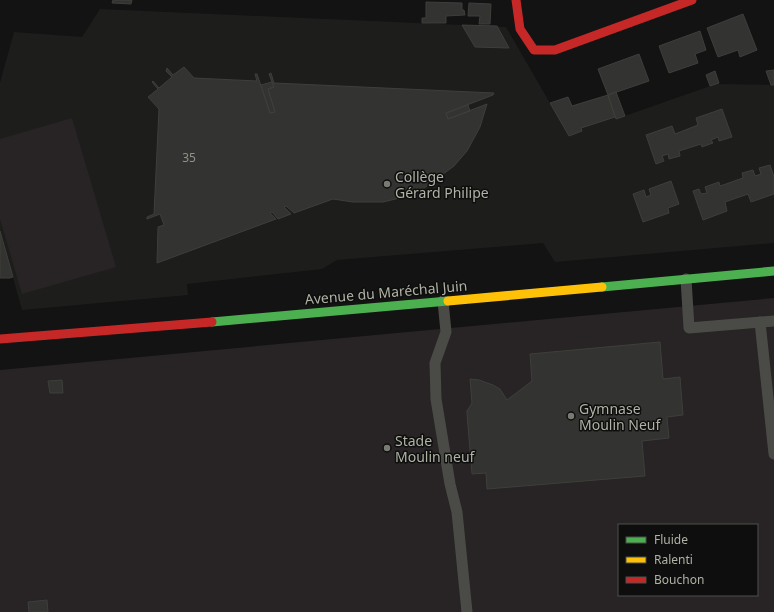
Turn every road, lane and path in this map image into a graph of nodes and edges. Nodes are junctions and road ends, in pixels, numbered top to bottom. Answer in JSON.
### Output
{"nodes":[{"id":1,"x":516,"y":0,"type":"edge"},
{"id":2,"x":692,"y":0,"type":"edge"},
{"id":3,"x":774,"y":271,"type":"edge"},
{"id":4,"x":686,"y":279,"type":"junction"},
{"id":5,"x":443,"y":301,"type":"junction"},
{"id":6,"x":774,"y":321,"type":"edge"},
{"id":7,"x":760,"y":322,"type":"junction"},
{"id":8,"x":0,"y":339,"type":"edge"},
{"id":9,"x":774,"y":454,"type":"edge"},
{"id":10,"x":467,"y":612,"type":"edge"}],
"edges":[{"from":1,"to":2,"type":"street"},
{"from":3,"to":4,"type":"street","name":"Avenue du Maréchal Juin"},
{"from":4,"to":5,"type":"street","name":"Avenue du Maréchal Juin"},
{"from":4,"to":7,"type":"lane"},
{"from":5,"to":8,"type":"street","name":"Avenue du Maréchal Juin"},
{"from":5,"to":10,"type":"lane"},
{"from":6,"to":7,"type":"lane"},
{"from":7,"to":9,"type":"lane"}]}
